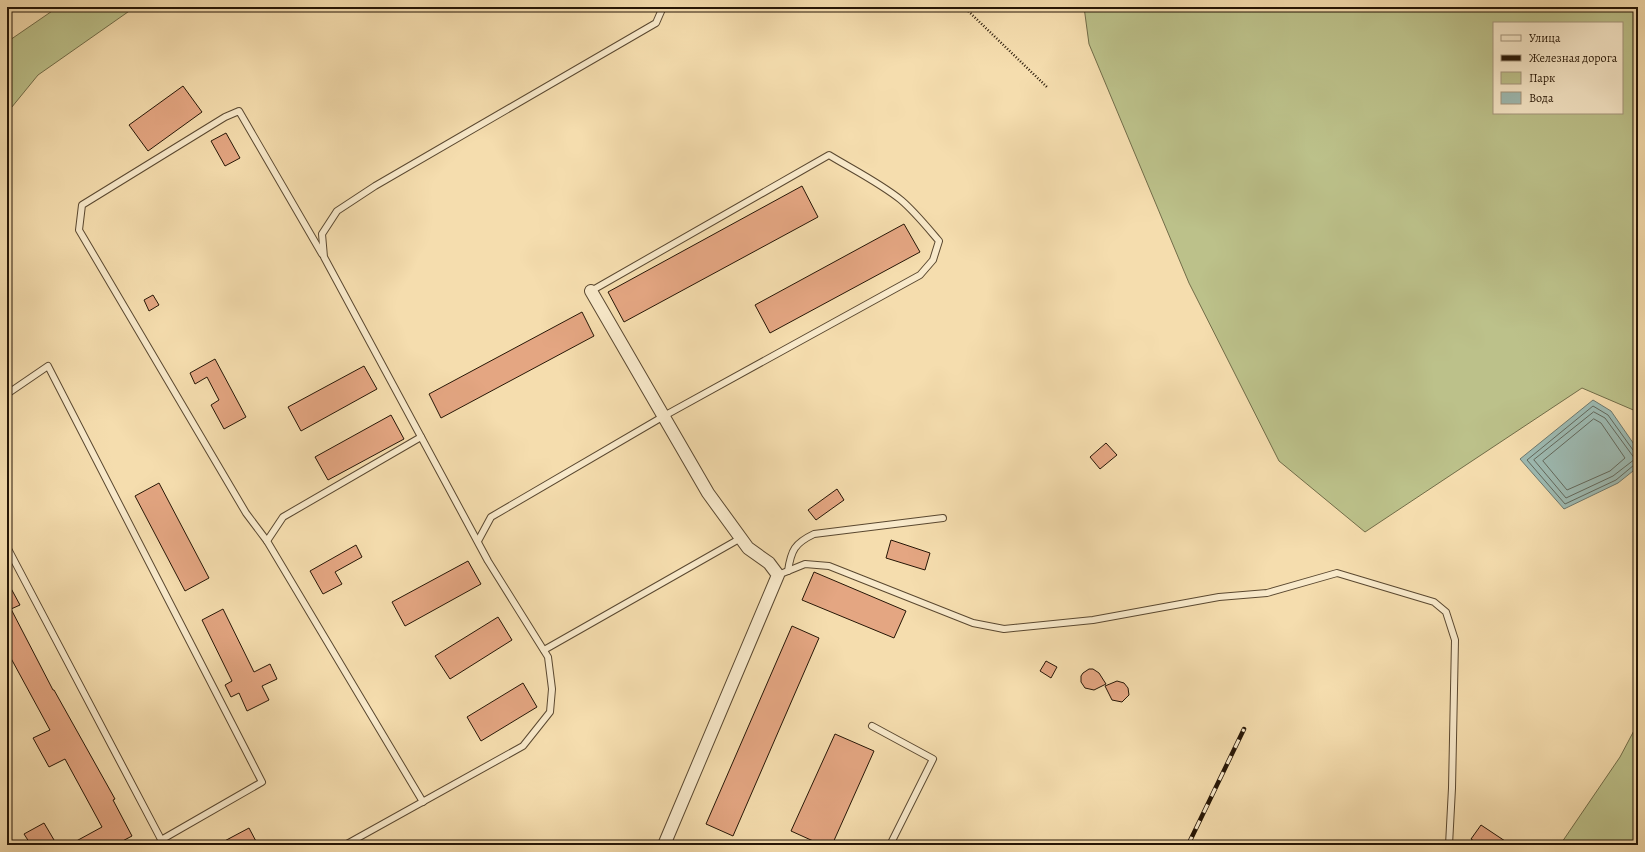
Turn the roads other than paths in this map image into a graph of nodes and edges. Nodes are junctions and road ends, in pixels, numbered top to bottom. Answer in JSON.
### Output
{"nodes":[{"id":1,"x":663,"y":7,"type":"edge"},
{"id":2,"x":324,"y":257,"type":"junction"},
{"id":3,"x":591,"y":291,"type":"joint"},
{"id":4,"x":7,"y":394,"type":"edge"},
{"id":5,"x":664,"y":416,"type":"junction"},
{"id":6,"x":421,"y":437,"type":"junction"},
{"id":7,"x":943,"y":518,"type":"dead end"},
{"id":8,"x":741,"y":538,"type":"junction"},
{"id":9,"x":267,"y":541,"type":"junction"},
{"id":10,"x":478,"y":542,"type":"junction"},
{"id":11,"x":7,"y":546,"type":"edge"},
{"id":12,"x":783,"y":573,"type":"junction"},
{"id":13,"x":544,"y":650,"type":"junction"},
{"id":14,"x":872,"y":726,"type":"dead end"},
{"id":15,"x":423,"y":802,"type":"junction"},
{"id":16,"x":162,"y":843,"type":"edge"},
{"id":17,"x":345,"y":845,"type":"edge"},
{"id":18,"x":664,"y":845,"type":"edge"},
{"id":19,"x":890,"y":845,"type":"edge"},
{"id":20,"x":1449,"y":845,"type":"edge"}],
"edges":[{"from":1,"to":2,"type":"lane"},
{"from":2,"to":6,"type":"lane"},
{"from":2,"to":9,"type":"lane"},
{"from":3,"to":5,"type":"street"},
{"from":3,"to":5,"type":"lane"},
{"from":4,"to":16,"type":"lane"},
{"from":5,"to":8,"type":"street"},
{"from":5,"to":10,"type":"lane"},
{"from":6,"to":9,"type":"lane"},
{"from":6,"to":10,"type":"lane"},
{"from":7,"to":12,"type":"lane"},
{"from":8,"to":12,"type":"street"},
{"from":8,"to":13,"type":"lane"},
{"from":9,"to":15,"type":"lane"},
{"from":10,"to":13,"type":"lane"},
{"from":11,"to":16,"type":"lane"},
{"from":12,"to":18,"type":"street"},
{"from":12,"to":20,"type":"lane"},
{"from":13,"to":15,"type":"lane"},
{"from":14,"to":19,"type":"lane"},
{"from":15,"to":17,"type":"lane"}]}
